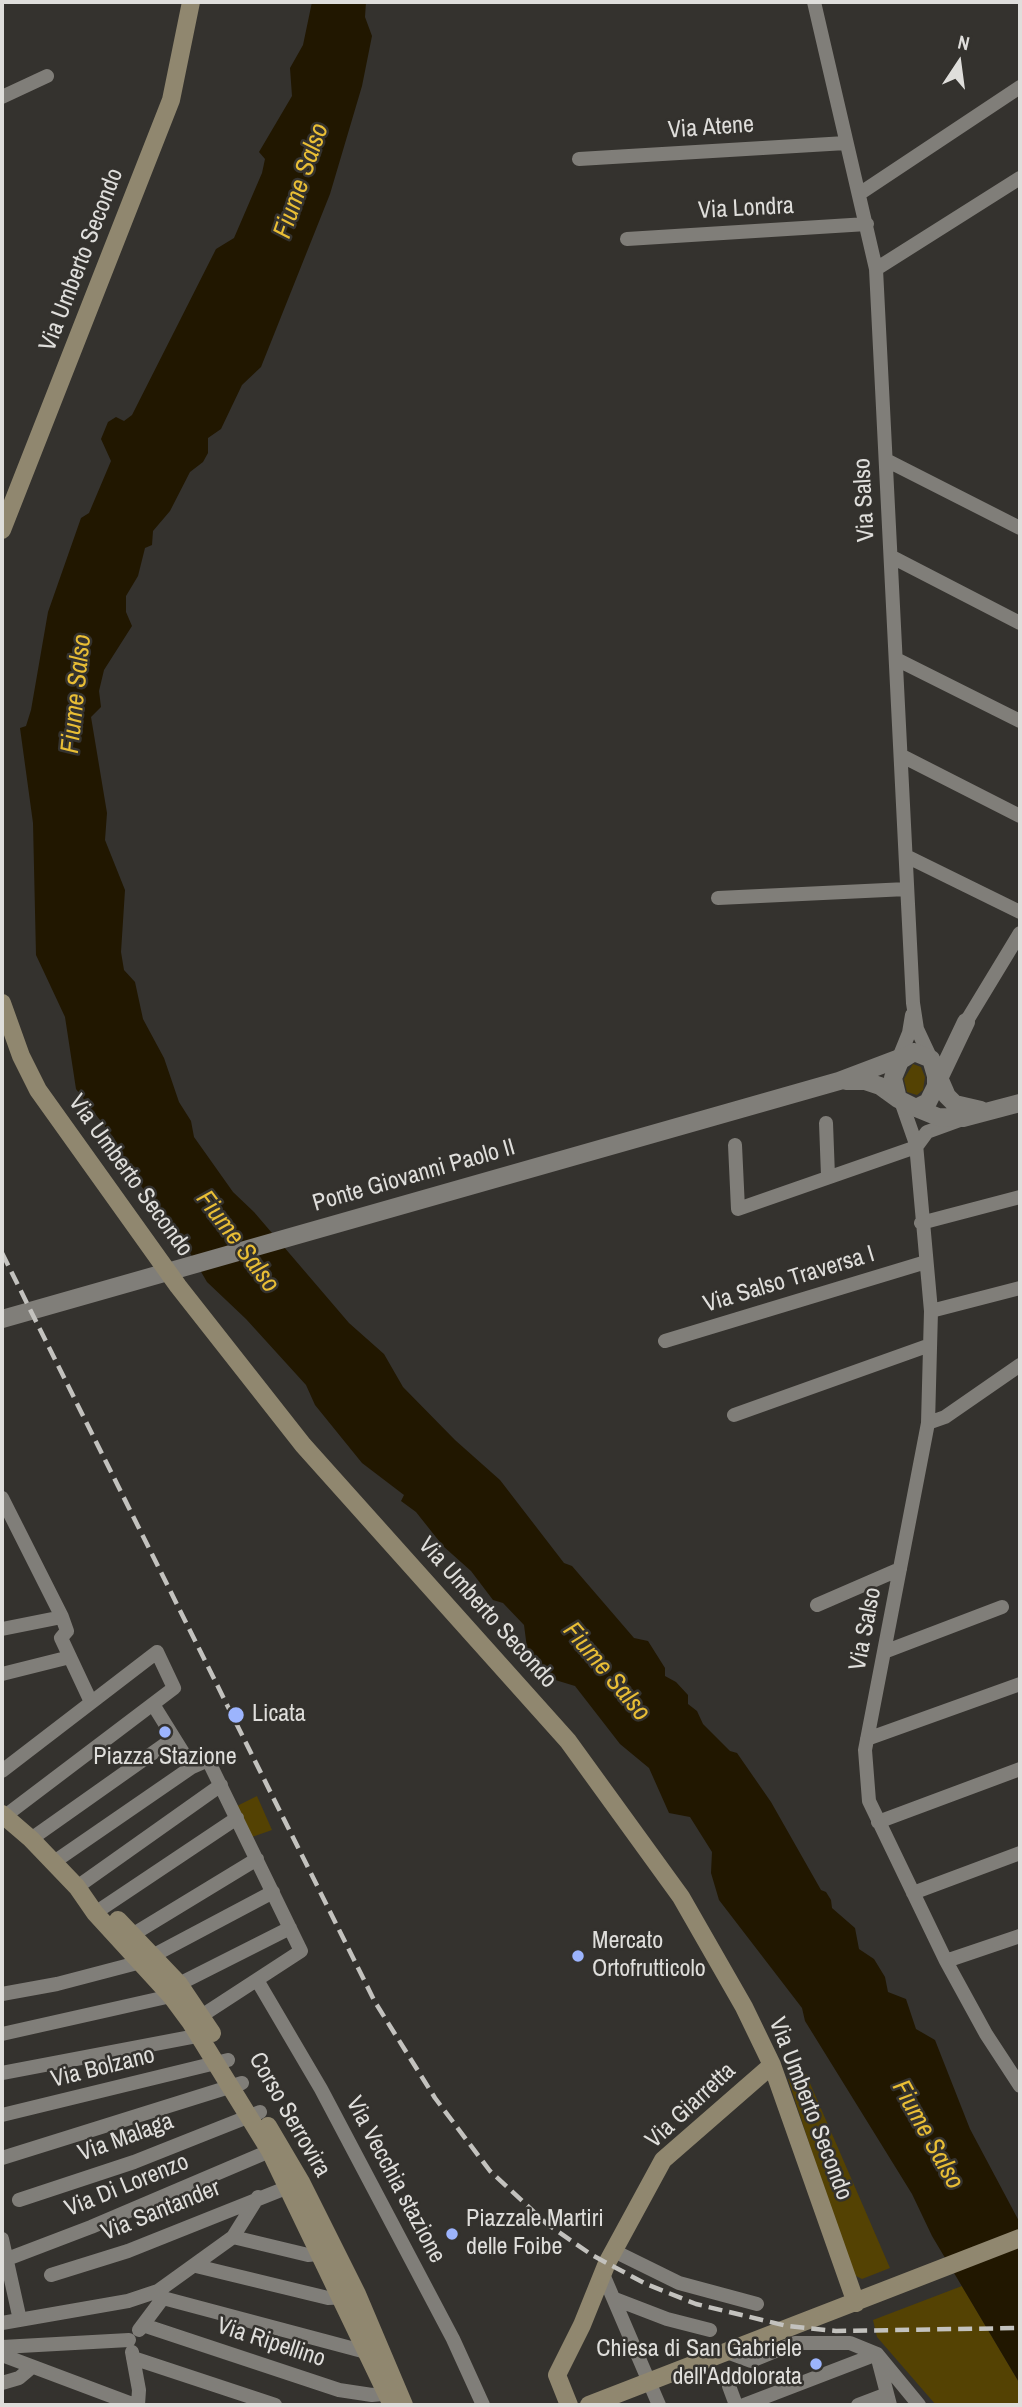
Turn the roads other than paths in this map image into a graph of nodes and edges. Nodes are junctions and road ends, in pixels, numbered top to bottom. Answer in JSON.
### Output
{"nodes":[{"id":1,"x":191,"y":2,"type":"edge"},
{"id":2,"x":815,"y":2,"type":"edge"},
{"id":3,"x":47,"y":76,"type":"dead end"},
{"id":4,"x":1020,"y":87,"type":"edge"},
{"id":5,"x":2,"y":97,"type":"edge"},
{"id":6,"x":846,"y":143,"type":"junction"},
{"id":7,"x":579,"y":159,"type":"dead end"},
{"id":8,"x":1020,"y":178,"type":"edge"},
{"id":9,"x":859,"y":194,"type":"junction"},
{"id":10,"x":867,"y":225,"type":"junction"},
{"id":11,"x":627,"y":239,"type":"dead end"},
{"id":12,"x":876,"y":269,"type":"junction"},
{"id":13,"x":886,"y":460,"type":"junction"},
{"id":14,"x":1020,"y":528,"type":"edge"},
{"id":15,"x":2,"y":530,"type":"edge"},
{"id":16,"x":891,"y":558,"type":"junction"},
{"id":17,"x":1020,"y":623,"type":"edge"},
{"id":18,"x":898,"y":660,"type":"junction"},
{"id":19,"x":1020,"y":721,"type":"edge"},
{"id":20,"x":902,"y":756,"type":"junction"},
{"id":21,"x":1020,"y":816,"type":"edge"},
{"id":22,"x":906,"y":856,"type":"junction"},
{"id":23,"x":907,"y":889,"type":"junction"},
{"id":24,"x":718,"y":898,"type":"dead end"},
{"id":25,"x":1020,"y":912,"type":"edge"},
{"id":26,"x":1020,"y":933,"type":"edge"},
{"id":27,"x":2,"y":1003,"type":"edge"},
{"id":28,"x":913,"y":1003,"type":"junction"},
{"id":29,"x":966,"y":1022,"type":"junction"},
{"id":30,"x":917,"y":1079,"type":"junction"},
{"id":31,"x":839,"y":1081,"type":"junction"},
{"id":32,"x":1020,"y":1103,"type":"edge"},
{"id":33,"x":991,"y":1111,"type":"junction"},
{"id":34,"x":963,"y":1118,"type":"junction"},
{"id":35,"x":826,"y":1123,"type":"dead end"},
{"id":36,"x":735,"y":1146,"type":"dead end"},
{"id":37,"x":916,"y":1146,"type":"junction"},
{"id":38,"x":828,"y":1176,"type":"junction"},
{"id":39,"x":1020,"y":1197,"type":"edge"},
{"id":40,"x":920,"y":1223,"type":"junction"},
{"id":41,"x":926,"y":1262,"type":"junction"},
{"id":42,"x":1020,"y":1288,"type":"edge"},
{"id":43,"x":931,"y":1311,"type":"junction"},
{"id":44,"x":2,"y":1319,"type":"edge"},
{"id":45,"x":665,"y":1341,"type":"dead end"},
{"id":46,"x":930,"y":1345,"type":"junction"},
{"id":47,"x":1020,"y":1365,"type":"edge"},
{"id":48,"x":734,"y":1415,"type":"dead end"},
{"id":49,"x":928,"y":1423,"type":"junction"},
{"id":50,"x":3,"y":1505,"type":"edge"},
{"id":51,"x":900,"y":1569,"type":"junction"},
{"id":52,"x":817,"y":1605,"type":"dead end"},
{"id":53,"x":1002,"y":1607,"type":"dead end"},
{"id":54,"x":62,"y":1617,"type":"junction"},
{"id":55,"x":2,"y":1629,"type":"edge"},
{"id":56,"x":884,"y":1652,"type":"junction"},
{"id":57,"x":70,"y":1657,"type":"junction"},
{"id":58,"x":2,"y":1674,"type":"edge"},
{"id":59,"x":1020,"y":1684,"type":"edge"},
{"id":60,"x":90,"y":1702,"type":"junction"},
{"id":61,"x":155,"y":1706,"type":"junction"},
{"id":62,"x":174,"y":1738,"type":"junction"},
{"id":63,"x":867,"y":1739,"type":"junction"},
{"id":64,"x":192,"y":1768,"type":"junction"},
{"id":65,"x":1020,"y":1769,"type":"edge"},
{"id":66,"x":2,"y":1771,"type":"edge"},
{"id":67,"x":221,"y":1785,"type":"junction"},
{"id":68,"x":3,"y":1815,"type":"edge"},
{"id":69,"x":237,"y":1818,"type":"junction"},
{"id":70,"x":878,"y":1822,"type":"junction"},
{"id":71,"x":31,"y":1839,"type":"junction"},
{"id":72,"x":1020,"y":1853,"type":"edge"},
{"id":73,"x":257,"y":1859,"type":"junction"},
{"id":74,"x":54,"y":1862,"type":"junction"},
{"id":75,"x":77,"y":1887,"type":"junction"},
{"id":76,"x":273,"y":1892,"type":"junction"},
{"id":77,"x":912,"y":1893,"type":"junction"},
{"id":78,"x":100,"y":1910,"type":"junction"},
{"id":79,"x":290,"y":1928,"type":"junction"},
{"id":80,"x":132,"y":1935,"type":"junction"},
{"id":81,"x":1020,"y":1936,"type":"edge"},
{"id":82,"x":147,"y":1959,"type":"junction"},
{"id":83,"x":946,"y":1961,"type":"junction"},
{"id":84,"x":257,"y":1980,"type":"junction"},
{"id":85,"x":175,"y":1990,"type":"junction"},
{"id":86,"x":2,"y":1994,"type":"edge"},
{"id":87,"x":201,"y":2027,"type":"junction"},
{"id":88,"x":2,"y":2034,"type":"edge"},
{"id":89,"x":222,"y":2061,"type":"junction"},
{"id":90,"x":772,"y":2065,"type":"junction"},
{"id":91,"x":2,"y":2073,"type":"edge"},
{"id":92,"x":236,"y":2085,"type":"junction"},
{"id":93,"x":1020,"y":2086,"type":"edge"},
{"id":94,"x":254,"y":2114,"type":"junction"},
{"id":95,"x":2,"y":2115,"type":"edge"},
{"id":96,"x":275,"y":2149,"type":"junction"},
{"id":97,"x":2,"y":2158,"type":"edge"},
{"id":98,"x":294,"y":2185,"type":"junction"},
{"id":99,"x":258,"y":2197,"type":"junction"},
{"id":100,"x":19,"y":2200,"type":"dead end"},
{"id":101,"x":233,"y":2237,"type":"junction"},
{"id":102,"x":1020,"y":2238,"type":"edge"},
{"id":103,"x":2,"y":2239,"type":"edge"},
{"id":104,"x":614,"y":2251,"type":"junction"},
{"id":105,"x":327,"y":2253,"type":"junction"},
{"id":106,"x":4,"y":2260,"type":"edge"},
{"id":107,"x":196,"y":2266,"type":"junction"},
{"id":108,"x":602,"y":2272,"type":"junction"},
{"id":109,"x":51,"y":2275,"type":"dead end"},
{"id":110,"x":161,"y":2294,"type":"junction"},
{"id":111,"x":349,"y":2297,"type":"junction"},
{"id":112,"x":615,"y":2299,"type":"junction"},
{"id":113,"x":856,"y":2303,"type":"junction"},
{"id":114,"x":757,"y":2304,"type":"dead end"},
{"id":115,"x":20,"y":2320,"type":"junction"},
{"id":116,"x":2,"y":2323,"type":"edge"},
{"id":117,"x":143,"y":2325,"type":"junction"},
{"id":118,"x":710,"y":2330,"type":"dead end"},
{"id":119,"x":129,"y":2340,"type":"junction"},
{"id":120,"x":2,"y":2347,"type":"edge"},
{"id":121,"x":372,"y":2349,"type":"junction"},
{"id":122,"x":724,"y":2351,"type":"junction"},
{"id":123,"x":877,"y":2354,"type":"junction"},
{"id":124,"x":2,"y":2355,"type":"edge"},
{"id":125,"x":133,"y":2358,"type":"junction"},
{"id":126,"x":32,"y":2367,"type":"junction"},
{"id":127,"x":649,"y":2381,"type":"junction"},
{"id":128,"x":2,"y":2383,"type":"edge"},
{"id":129,"x":729,"y":2386,"type":"dead end"},
{"id":130,"x":391,"y":2398,"type":"edge"},
{"id":131,"x":889,"y":2400,"type":"edge"},
{"id":132,"x":136,"y":2405,"type":"edge"},
{"id":133,"x":275,"y":2405,"type":"edge"},
{"id":134,"x":353,"y":2405,"type":"edge"},
{"id":135,"x":484,"y":2405,"type":"edge"},
{"id":136,"x":569,"y":2405,"type":"edge"},
{"id":137,"x":589,"y":2405,"type":"edge"},
{"id":138,"x":659,"y":2405,"type":"edge"},
{"id":139,"x":736,"y":2405,"type":"edge"},
{"id":140,"x":744,"y":2405,"type":"edge"},
{"id":141,"x":858,"y":2405,"type":"edge"},
{"id":142,"x":919,"y":2405,"type":"edge"}],
"edges":[{"from":1,"to":15,"type":"main road","name":"Via Umberto Secondo"},
{"from":2,"to":6,"type":"street","name":"Via Salso"},
{"from":3,"to":5,"type":"street"},
{"from":4,"to":9,"type":"street"},
{"from":6,"to":7,"type":"street","name":"Via Atene"},
{"from":6,"to":9,"type":"street","name":"Via Salso"},
{"from":8,"to":12,"type":"street"},
{"from":9,"to":10,"type":"street","name":"Via Salso"},
{"from":10,"to":11,"type":"street","name":"Via Londra"},
{"from":10,"to":12,"type":"street","name":"Via Salso"},
{"from":12,"to":13,"type":"street","name":"Via Salso"},
{"from":13,"to":14,"type":"street"},
{"from":13,"to":16,"type":"street","name":"Via Salso"},
{"from":16,"to":17,"type":"street"},
{"from":16,"to":18,"type":"street","name":"Via Salso"},
{"from":18,"to":19,"type":"street"},
{"from":18,"to":20,"type":"street","name":"Via Salso"},
{"from":20,"to":21,"type":"street"},
{"from":20,"to":22,"type":"street","name":"Via Salso"},
{"from":22,"to":23,"type":"street","name":"Via Salso"},
{"from":22,"to":25,"type":"street"},
{"from":23,"to":24,"type":"street"},
{"from":23,"to":28,"type":"street","name":"Via Salso"},
{"from":26,"to":29,"type":"street"},
{"from":27,"to":90,"type":"main road","name":"Via Umberto Secondo"},
{"from":28,"to":30,"type":"street"},
{"from":28,"to":30,"type":"street"},
{"from":29,"to":30,"type":"street"},
{"from":29,"to":30,"type":"street","name":"Ponte Giovanni Paolo II"},
{"from":30,"to":31,"type":"street","name":"Ponte Giovanni Paolo II"},
{"from":30,"to":31,"type":"street"},
{"from":30,"to":33,"type":"street"},
{"from":30,"to":34,"type":"street"},
{"from":30,"to":37,"type":"street"},
{"from":30,"to":37,"type":"street"},
{"from":31,"to":44,"type":"street","name":"Ponte Giovanni Paolo II"},
{"from":32,"to":33,"type":"street"},
{"from":33,"to":34,"type":"street"},
{"from":34,"to":37,"type":"street"},
{"from":35,"to":38,"type":"street"},
{"from":36,"to":38,"type":"street"},
{"from":37,"to":38,"type":"street"},
{"from":37,"to":40,"type":"street","name":"Via Salso"},
{"from":39,"to":40,"type":"street"},
{"from":40,"to":41,"type":"street","name":"Via Salso"},
{"from":41,"to":43,"type":"street","name":"Via Salso"},
{"from":41,"to":45,"type":"street","name":"Via Salso Traversa I"},
{"from":42,"to":43,"type":"street"},
{"from":43,"to":46,"type":"street","name":"Via Salso"},
{"from":46,"to":48,"type":"street"},
{"from":46,"to":49,"type":"street","name":"Via Salso"},
{"from":47,"to":49,"type":"street"},
{"from":49,"to":51,"type":"street","name":"Via Salso"},
{"from":50,"to":54,"type":"street"},
{"from":51,"to":52,"type":"street"},
{"from":51,"to":56,"type":"street","name":"Via Salso"},
{"from":53,"to":56,"type":"street"},
{"from":54,"to":55,"type":"street"},
{"from":54,"to":57,"type":"street"},
{"from":56,"to":63,"type":"street","name":"Via Salso"},
{"from":57,"to":58,"type":"street"},
{"from":57,"to":60,"type":"street"},
{"from":59,"to":63,"type":"street"},
{"from":60,"to":61,"type":"street"},
{"from":60,"to":66,"type":"street"},
{"from":61,"to":62,"type":"street"},
{"from":61,"to":68,"type":"street"},
{"from":62,"to":64,"type":"street"},
{"from":62,"to":71,"type":"street"},
{"from":63,"to":70,"type":"street","name":"Via Salso"},
{"from":64,"to":67,"type":"street"},
{"from":64,"to":74,"type":"street"},
{"from":65,"to":70,"type":"street"},
{"from":67,"to":69,"type":"street"},
{"from":67,"to":75,"type":"street"},
{"from":68,"to":71,"type":"main road","name":"Corso Serrovira"},
{"from":69,"to":73,"type":"street"},
{"from":69,"to":78,"type":"street"},
{"from":70,"to":77,"type":"street","name":"Via Salso"},
{"from":71,"to":74,"type":"main road","name":"Corso Serrovira"},
{"from":72,"to":77,"type":"street"},
{"from":73,"to":76,"type":"street"},
{"from":73,"to":80,"type":"street"},
{"from":74,"to":75,"type":"main road","name":"Corso Serrovira"},
{"from":75,"to":78,"type":"main road","name":"Corso Serrovira"},
{"from":76,"to":79,"type":"street"},
{"from":76,"to":82,"type":"street"},
{"from":77,"to":83,"type":"street","name":"Via Salso"},
{"from":78,"to":80,"type":"main road","name":"Corso Serrovira"},
{"from":78,"to":82,"type":"main road","name":"Corso Serrovira"},
{"from":79,"to":84,"type":"street"},
{"from":79,"to":85,"type":"street"},
{"from":80,"to":82,"type":"main road","name":"Corso Serrovira"},
{"from":81,"to":83,"type":"street"},
{"from":82,"to":85,"type":"main road","name":"Corso Serrovira"},
{"from":82,"to":86,"type":"street"},
{"from":83,"to":93,"type":"street","name":"Via Salso"},
{"from":84,"to":87,"type":"street"},
{"from":84,"to":135,"type":"street","name":"Via Vecchia stazione"},
{"from":85,"to":87,"type":"main road","name":"Corso Serrovira"},
{"from":85,"to":88,"type":"street"},
{"from":87,"to":89,"type":"main road","name":"Corso Serrovira"},
{"from":87,"to":91,"type":"street"},
{"from":89,"to":92,"type":"main road","name":"Corso Serrovira"},
{"from":89,"to":95,"type":"street","name":"Via Bolzano"},
{"from":90,"to":104,"type":"main road","name":"Via Giarretta"},
{"from":90,"to":113,"type":"main road","name":"Via Umberto Secondo"},
{"from":92,"to":94,"type":"main road","name":"Corso Serrovira"},
{"from":92,"to":97,"type":"street"},
{"from":94,"to":96,"type":"main road","name":"Corso Serrovira"},
{"from":94,"to":100,"type":"street","name":"Via Malaga"},
{"from":96,"to":98,"type":"main road","name":"Corso Serrovira"},
{"from":96,"to":106,"type":"street","name":"Via Di Lorenzo"},
{"from":98,"to":99,"type":"street","name":"Via Santander"},
{"from":98,"to":105,"type":"main road","name":"Corso Serrovira"},
{"from":99,"to":101,"type":"street"},
{"from":99,"to":109,"type":"street","name":"Via Santander"},
{"from":101,"to":105,"type":"street"},
{"from":101,"to":107,"type":"street"},
{"from":102,"to":113,"type":"main road"},
{"from":103,"to":106,"type":"street"},
{"from":104,"to":108,"type":"main road","name":"Via Giarretta"},
{"from":104,"to":114,"type":"street"},
{"from":105,"to":111,"type":"main road","name":"Corso Serrovira"},
{"from":106,"to":115,"type":"street"},
{"from":107,"to":110,"type":"street"},
{"from":107,"to":111,"type":"street"},
{"from":108,"to":112,"type":"street"},
{"from":108,"to":136,"type":"main road","name":"Via Giarretta"},
{"from":110,"to":115,"type":"street"},
{"from":110,"to":117,"type":"street"},
{"from":110,"to":121,"type":"street"},
{"from":111,"to":121,"type":"main road","name":"Corso Serrovira"},
{"from":112,"to":118,"type":"street"},
{"from":112,"to":127,"type":"street"},
{"from":113,"to":122,"type":"main road"},
{"from":115,"to":116,"type":"street"},
{"from":117,"to":119,"type":"street"},
{"from":117,"to":130,"type":"street","name":"Via Ripellino"},
{"from":119,"to":120,"type":"street"},
{"from":119,"to":125,"type":"street"},
{"from":121,"to":130,"type":"main road","name":"Corso Serrovira"},
{"from":122,"to":123,"type":"street"},
{"from":122,"to":127,"type":"main road"},
{"from":123,"to":131,"type":"street"},
{"from":123,"to":140,"type":"street"},
{"from":123,"to":142,"type":"street"},
{"from":124,"to":126,"type":"street"},
{"from":125,"to":132,"type":"street"},
{"from":125,"to":133,"type":"street"},
{"from":126,"to":128,"type":"street"},
{"from":126,"to":132,"type":"street"},
{"from":127,"to":137,"type":"main road"},
{"from":127,"to":138,"type":"street"},
{"from":129,"to":139,"type":"street"},
{"from":130,"to":134,"type":"street"},
{"from":131,"to":141,"type":"street"}]}
